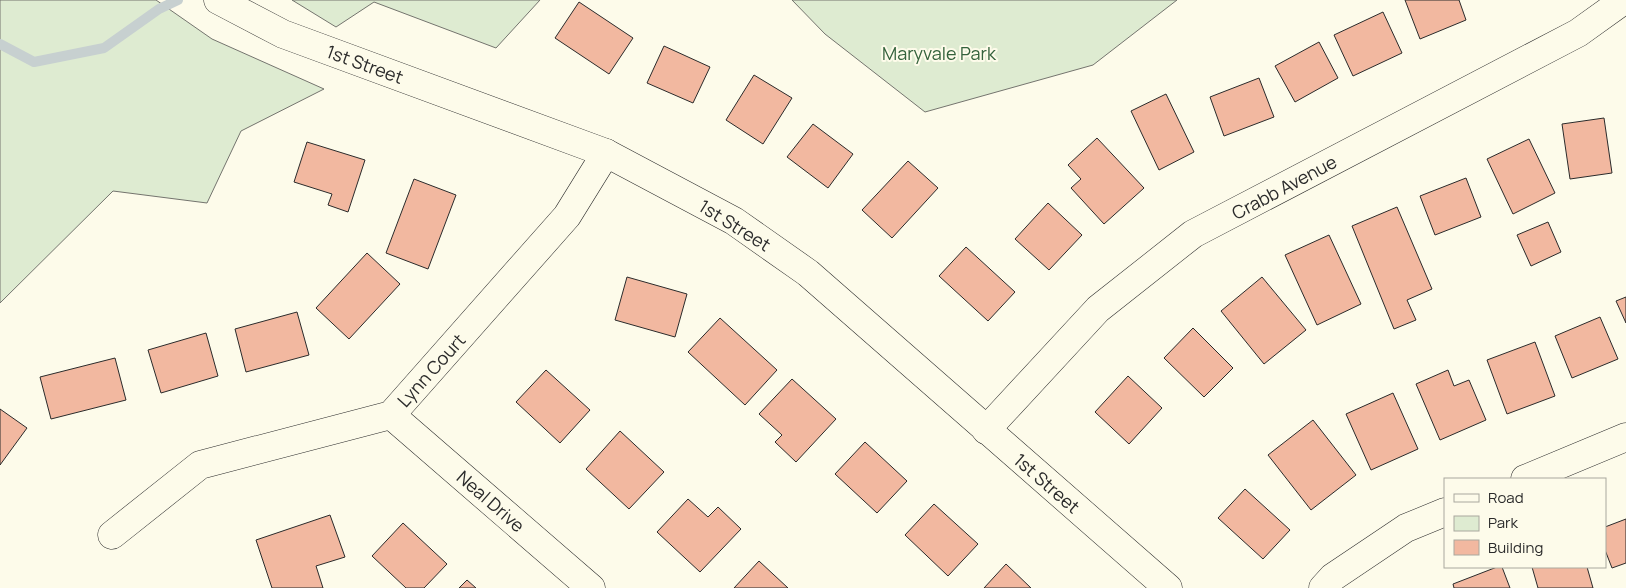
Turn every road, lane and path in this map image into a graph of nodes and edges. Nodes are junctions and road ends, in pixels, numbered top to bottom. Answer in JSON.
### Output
{"nodes":[{"id":1,"x":218,"y":0,"type":"edge"},
{"id":2,"x":1624,"y":0,"type":"edge"},
{"id":3,"x":606,"y":154,"type":"junction"},
{"id":4,"x":390,"y":414,"type":"junction"},
{"id":5,"x":986,"y":430,"type":"junction"},
{"id":6,"x":1626,"y":437,"type":"edge"},
{"id":7,"x":1527,"y":478,"type":"edge"},
{"id":8,"x":1444,"y":512,"type":"edge"},
{"id":9,"x":112,"y":535,"type":"dead end"},
{"id":10,"x":591,"y":588,"type":"edge"},
{"id":11,"x":1168,"y":588,"type":"edge"},
{"id":12,"x":1323,"y":588,"type":"edge"}],
"edges":[{"from":1,"to":3,"type":"street","name":"1st Street"},
{"from":2,"to":5,"type":"street","name":"Crabb Avenue"},
{"from":3,"to":4,"type":"street","name":"Lynn Court"},
{"from":3,"to":5,"type":"street","name":"1st Street"},
{"from":4,"to":9,"type":"street","name":"Lynn Court"},
{"from":4,"to":10,"type":"street","name":"Neal Drive"},
{"from":5,"to":11,"type":"street","name":"1st Street"},
{"from":6,"to":7,"type":"street"},
{"from":8,"to":12,"type":"street"}]}
